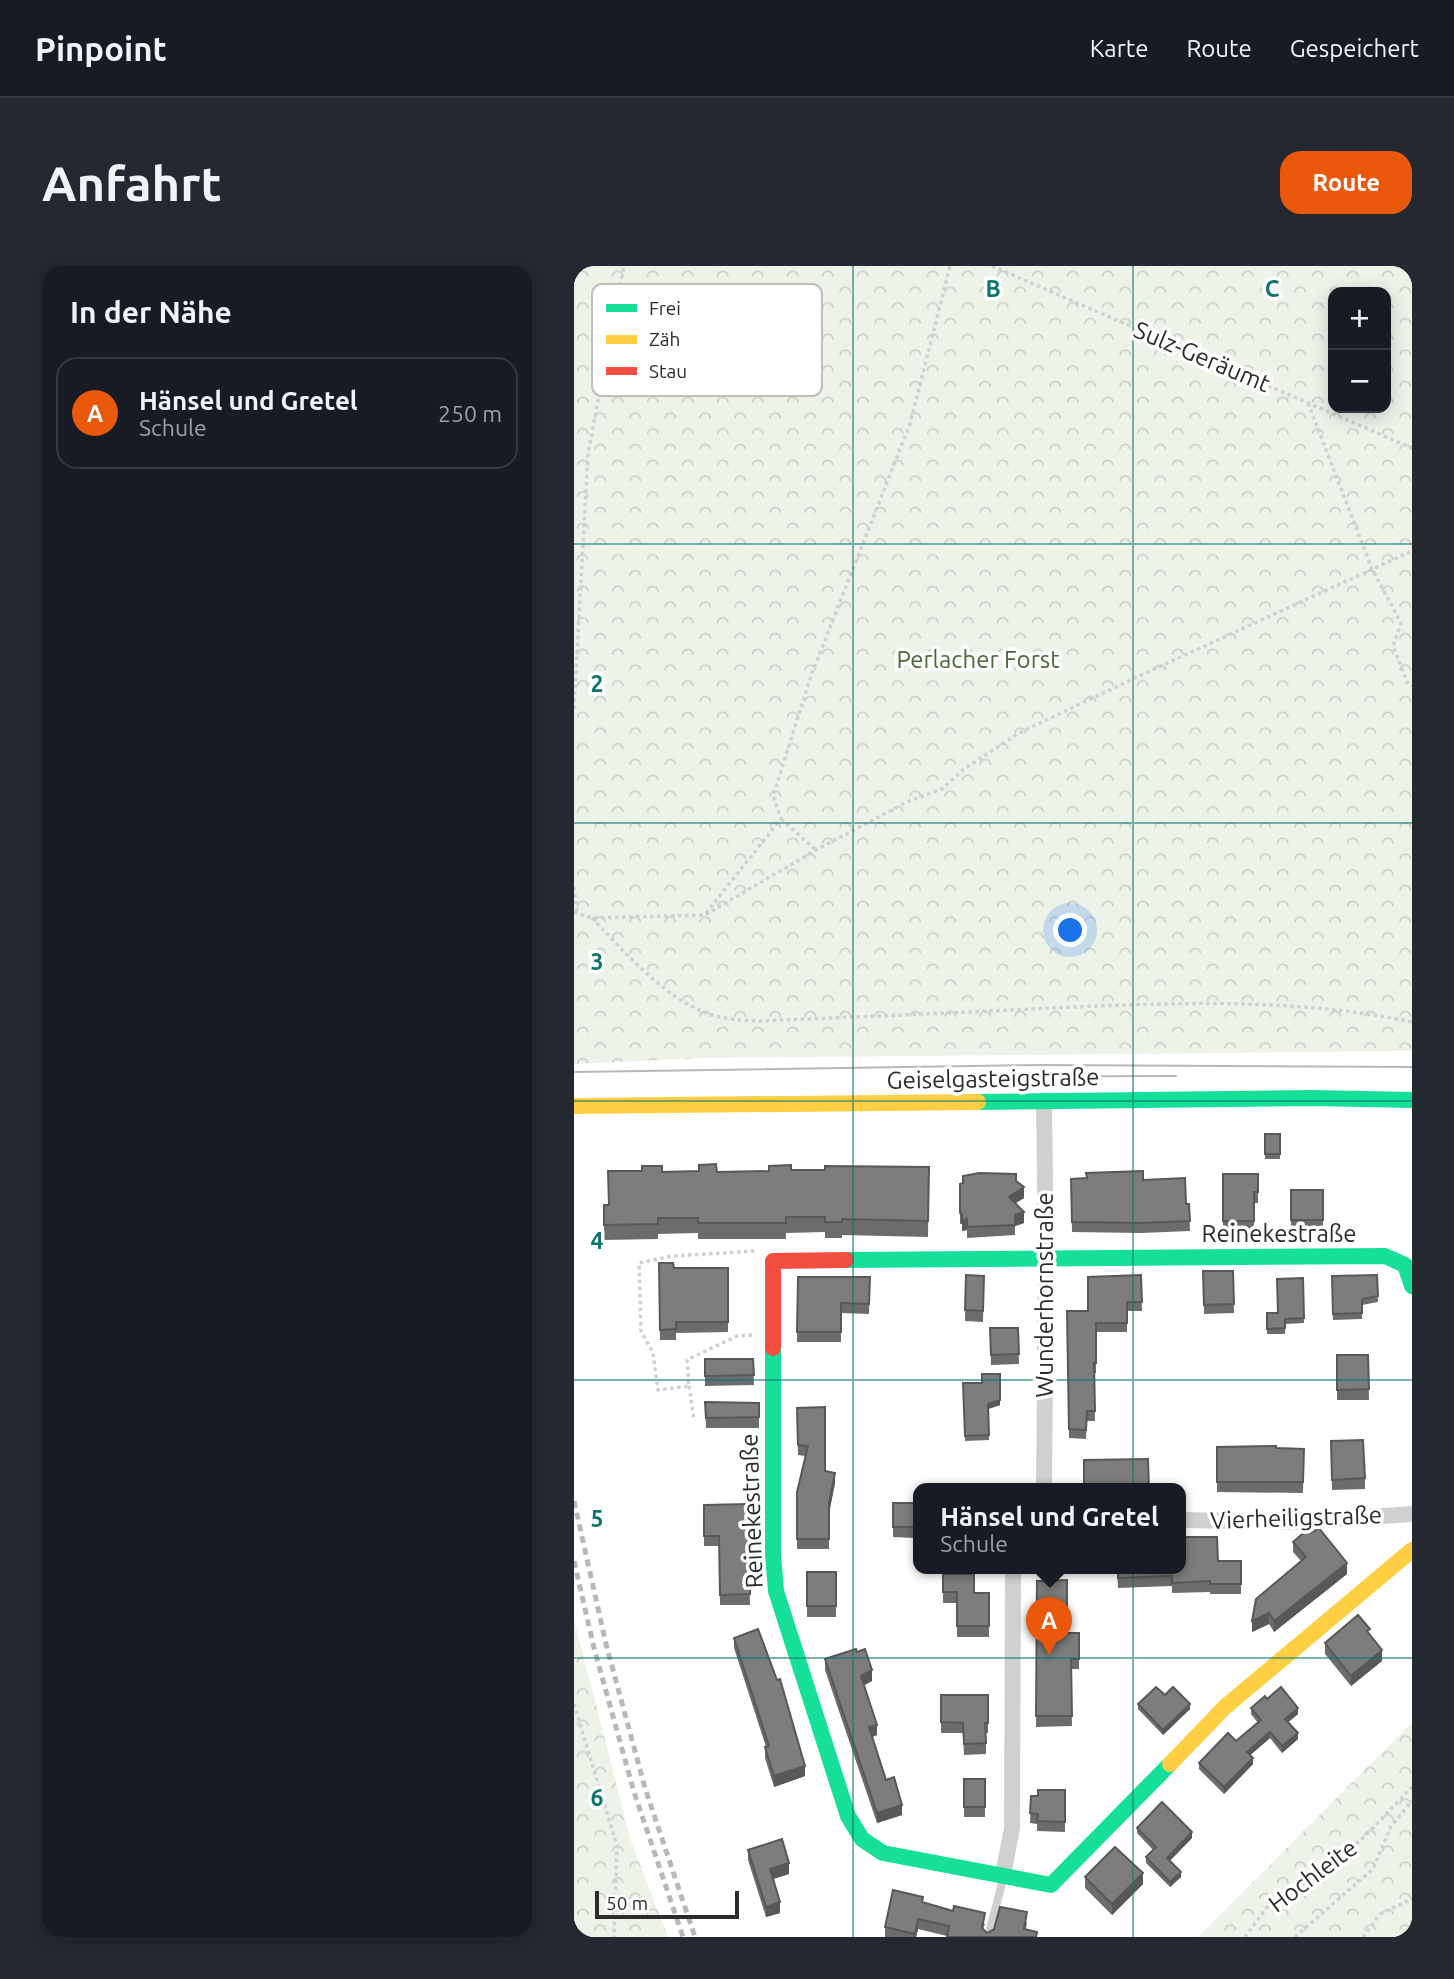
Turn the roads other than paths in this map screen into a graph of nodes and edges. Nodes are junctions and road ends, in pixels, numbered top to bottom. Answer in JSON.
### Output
{"nodes":[{"id":1,"x":1412,"y":1100,"type":"edge"},
{"id":2,"x":1044,"y":1101,"type":"junction"},
{"id":3,"x":574,"y":1106,"type":"edge"},
{"id":4,"x":1046,"y":1259,"type":"junction"},
{"id":5,"x":1412,"y":1286,"type":"edge"},
{"id":6,"x":1044,"y":1483,"type":"edge"},
{"id":7,"x":1412,"y":1514,"type":"edge"},
{"id":8,"x":1186,"y":1520,"type":"edge"},
{"id":9,"x":1412,"y":1550,"type":"edge"},
{"id":10,"x":1013,"y":1574,"type":"edge"},
{"id":11,"x":1003,"y":1875,"type":"junction"},
{"id":12,"x":988,"y":1937,"type":"edge"}],
"edges":[{"from":1,"to":2,"type":"street","name":"Geiselgasteigstraße"},
{"from":2,"to":3,"type":"street","name":"Geiselgasteigstraße"},
{"from":2,"to":4,"type":"street","name":"Wunderhornstraße"},
{"from":4,"to":5,"type":"street","name":"Reinekestraße"},
{"from":4,"to":6,"type":"street","name":"Wunderhornstraße"},
{"from":4,"to":11,"type":"street","name":"Reinekestraße"},
{"from":7,"to":8,"type":"street","name":"Vierheiligstraße"},
{"from":9,"to":11,"type":"street","name":"Reinekestraße"},
{"from":10,"to":11,"type":"street"},
{"from":11,"to":12,"type":"lane"}]}
